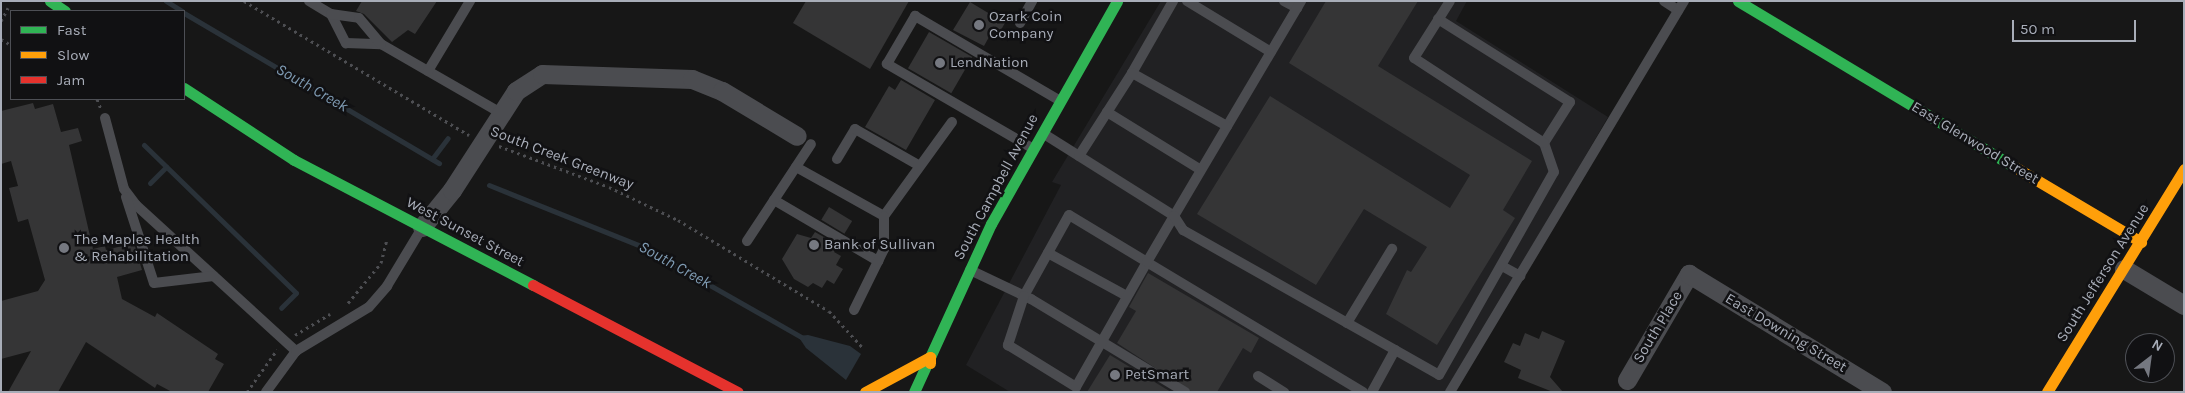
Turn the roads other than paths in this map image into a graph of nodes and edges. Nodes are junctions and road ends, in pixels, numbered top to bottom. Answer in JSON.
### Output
{"nodes":[{"id":1,"x":50,"y":1,"type":"edge"},
{"id":2,"x":309,"y":1,"type":"edge"},
{"id":3,"x":470,"y":1,"type":"edge"},
{"id":4,"x":1032,"y":1,"type":"edge"},
{"id":5,"x":1117,"y":1,"type":"edge"},
{"id":6,"x":1173,"y":1,"type":"edge"},
{"id":7,"x":1187,"y":1,"type":"edge"},
{"id":8,"x":1284,"y":1,"type":"edge"},
{"id":9,"x":1450,"y":1,"type":"edge"},
{"id":10,"x":1664,"y":1,"type":"edge"},
{"id":11,"x":1738,"y":1,"type":"edge"},
{"id":12,"x":1299,"y":5,"type":"edge"},
{"id":13,"x":1681,"y":6,"type":"edge"},
{"id":14,"x":64,"y":10,"type":"edge"},
{"id":15,"x":330,"y":14,"type":"junction"},
{"id":16,"x":1438,"y":19,"type":"junction"},
{"id":17,"x":1020,"y":23,"type":"dead end"},
{"id":18,"x":381,"y":44,"type":"junction"},
{"id":19,"x":1271,"y":52,"type":"junction"},
{"id":20,"x":428,"y":71,"type":"junction"},
{"id":21,"x":1132,"y":73,"type":"junction"},
{"id":22,"x":185,"y":89,"type":"edge"},
{"id":23,"x":1059,"y":100,"type":"junction"},
{"id":24,"x":1107,"y":112,"type":"junction"},
{"id":25,"x":501,"y":113,"type":"junction"},
{"id":26,"x":105,"y":118,"type":"dead end"},
{"id":27,"x":952,"y":122,"type":"dead end"},
{"id":28,"x":1227,"y":126,"type":"junction"},
{"id":29,"x":1041,"y":132,"type":"junction"},
{"id":30,"x":804,"y":140,"type":"joint"},
{"id":31,"x":1544,"y":143,"type":"junction"},
{"id":32,"x":1032,"y":149,"type":"junction"},
{"id":33,"x":1079,"y":156,"type":"junction"},
{"id":34,"x":837,"y":159,"type":"dead end"},
{"id":35,"x":918,"y":165,"type":"junction"},
{"id":36,"x":796,"y":167,"type":"junction"},
{"id":37,"x":2184,"y":169,"type":"edge"},
{"id":38,"x":1201,"y":170,"type":"junction"},
{"id":39,"x":124,"y":189,"type":"junction"},
{"id":40,"x":774,"y":200,"type":"junction"},
{"id":41,"x":884,"y":216,"type":"junction"},
{"id":42,"x":1174,"y":216,"type":"junction"},
{"id":43,"x":422,"y":227,"type":"junction"},
{"id":44,"x":747,"y":241,"type":"dead end"},
{"id":45,"x":2141,"y":242,"type":"junction"},
{"id":46,"x":1392,"y":249,"type":"dead end"},
{"id":47,"x":1048,"y":253,"type":"junction"},
{"id":48,"x":878,"y":261,"type":"junction"},
{"id":49,"x":1147,"y":262,"type":"junction"},
{"id":50,"x":1502,"y":266,"type":"junction"},
{"id":51,"x":2124,"y":269,"type":"junction"},
{"id":52,"x":970,"y":270,"type":"junction"},
{"id":53,"x":1689,"y":274,"type":"joint"},
{"id":54,"x":214,"y":276,"type":"junction"},
{"id":55,"x":1520,"y":276,"type":"junction"},
{"id":56,"x":1024,"y":296,"type":"junction"},
{"id":57,"x":1127,"y":296,"type":"junction"},
{"id":58,"x":2184,"y":305,"type":"edge"},
{"id":59,"x":854,"y":310,"type":"dead end"},
{"id":60,"x":1348,"y":323,"type":"junction"},
{"id":61,"x":1102,"y":342,"type":"junction"},
{"id":62,"x":1395,"y":350,"type":"junction"},
{"id":63,"x":296,"y":351,"type":"junction"},
{"id":64,"x":930,"y":357,"type":"junction"},
{"id":65,"x":1258,"y":376,"type":"dead end"},
{"id":66,"x":1627,"y":380,"type":"dead end"},
{"id":67,"x":932,"y":383,"type":"dead end"},
{"id":68,"x":266,"y":392,"type":"edge"},
{"id":69,"x":738,"y":392,"type":"edge"},
{"id":70,"x":865,"y":392,"type":"edge"},
{"id":71,"x":914,"y":392,"type":"edge"},
{"id":72,"x":1185,"y":392,"type":"edge"},
{"id":73,"x":1284,"y":392,"type":"edge"},
{"id":74,"x":1362,"y":392,"type":"edge"},
{"id":75,"x":1372,"y":392,"type":"edge"},
{"id":76,"x":1450,"y":392,"type":"edge"},
{"id":77,"x":1882,"y":392,"type":"edge"},
{"id":78,"x":2047,"y":392,"type":"edge"}],
"edges":[{"from":1,"to":14,"type":"main road"},
{"from":2,"to":15,"type":"lane"},
{"from":3,"to":20,"type":"lane"},
{"from":4,"to":17,"type":"lane"},
{"from":5,"to":23,"type":"main road","name":"South Campbell Avenue"},
{"from":6,"to":21,"type":"lane"},
{"from":7,"to":19,"type":"lane"},
{"from":8,"to":12,"type":"lane"},
{"from":9,"to":16,"type":"lane"},
{"from":10,"to":13,"type":"lane"},
{"from":11,"to":45,"type":"main road","name":"East Glenwood Street"},
{"from":12,"to":19,"type":"lane"},
{"from":13,"to":55,"type":"lane"},
{"from":15,"to":18,"type":"lane"},
{"from":15,"to":18,"type":"lane"},
{"from":16,"to":31,"type":"lane"},
{"from":16,"to":31,"type":"lane"},
{"from":18,"to":20,"type":"lane"},
{"from":19,"to":28,"type":"lane"},
{"from":20,"to":25,"type":"lane"},
{"from":21,"to":24,"type":"lane"},
{"from":21,"to":28,"type":"lane"},
{"from":22,"to":43,"type":"main road","name":"West Sunset Street"},
{"from":23,"to":29,"type":"main road","name":"South Campbell Avenue"},
{"from":23,"to":32,"type":"lane"},
{"from":24,"to":33,"type":"lane"},
{"from":24,"to":38,"type":"lane"},
{"from":25,"to":30,"type":"street"},
{"from":25,"to":43,"type":"street"},
{"from":26,"to":39,"type":"lane"},
{"from":27,"to":35,"type":"lane"},
{"from":28,"to":38,"type":"lane"},
{"from":29,"to":32,"type":"main road","name":"South Campbell Avenue"},
{"from":29,"to":33,"type":"lane"},
{"from":30,"to":36,"type":"lane"},
{"from":31,"to":50,"type":"lane"},
{"from":32,"to":52,"type":"main road","name":"South Campbell Avenue"},
{"from":33,"to":42,"type":"lane"},
{"from":34,"to":35,"type":"lane"},
{"from":35,"to":41,"type":"lane"},
{"from":36,"to":40,"type":"lane"},
{"from":36,"to":41,"type":"lane"},
{"from":37,"to":45,"type":"main road","name":"South Jefferson Avenue"},
{"from":38,"to":42,"type":"lane"},
{"from":39,"to":54,"type":"lane"},
{"from":39,"to":54,"type":"lane"},
{"from":40,"to":44,"type":"lane"},
{"from":40,"to":48,"type":"lane"},
{"from":41,"to":48,"type":"lane"},
{"from":42,"to":49,"type":"lane"},
{"from":42,"to":60,"type":"lane"},
{"from":43,"to":63,"type":"lane"},
{"from":43,"to":69,"type":"main road","name":"West Sunset Street"},
{"from":45,"to":51,"type":"main road","name":"South Jefferson Avenue"},
{"from":46,"to":60,"type":"lane"},
{"from":47,"to":49,"type":"lane"},
{"from":47,"to":56,"type":"lane"},
{"from":47,"to":57,"type":"lane"},
{"from":48,"to":59,"type":"lane"},
{"from":49,"to":57,"type":"lane"},
{"from":49,"to":74,"type":"lane"},
{"from":50,"to":55,"type":"lane"},
{"from":50,"to":62,"type":"lane"},
{"from":51,"to":58,"type":"street"},
{"from":51,"to":78,"type":"main road","name":"South Jefferson Avenue"},
{"from":52,"to":56,"type":"lane"},
{"from":52,"to":64,"type":"main road","name":"South Campbell Avenue"},
{"from":53,"to":66,"type":"street","name":"South Place"},
{"from":53,"to":77,"type":"street","name":"East Downing Street"},
{"from":54,"to":63,"type":"lane"},
{"from":55,"to":76,"type":"lane"},
{"from":56,"to":61,"type":"lane"},
{"from":56,"to":61,"type":"lane"},
{"from":57,"to":61,"type":"lane"},
{"from":60,"to":62,"type":"lane"},
{"from":61,"to":72,"type":"lane"},
{"from":62,"to":75,"type":"lane"},
{"from":63,"to":68,"type":"lane"},
{"from":64,"to":67,"type":"main road"},
{"from":64,"to":70,"type":"main road"},
{"from":64,"to":71,"type":"main road","name":"South Campbell Avenue"},
{"from":65,"to":73,"type":"lane"}]}
